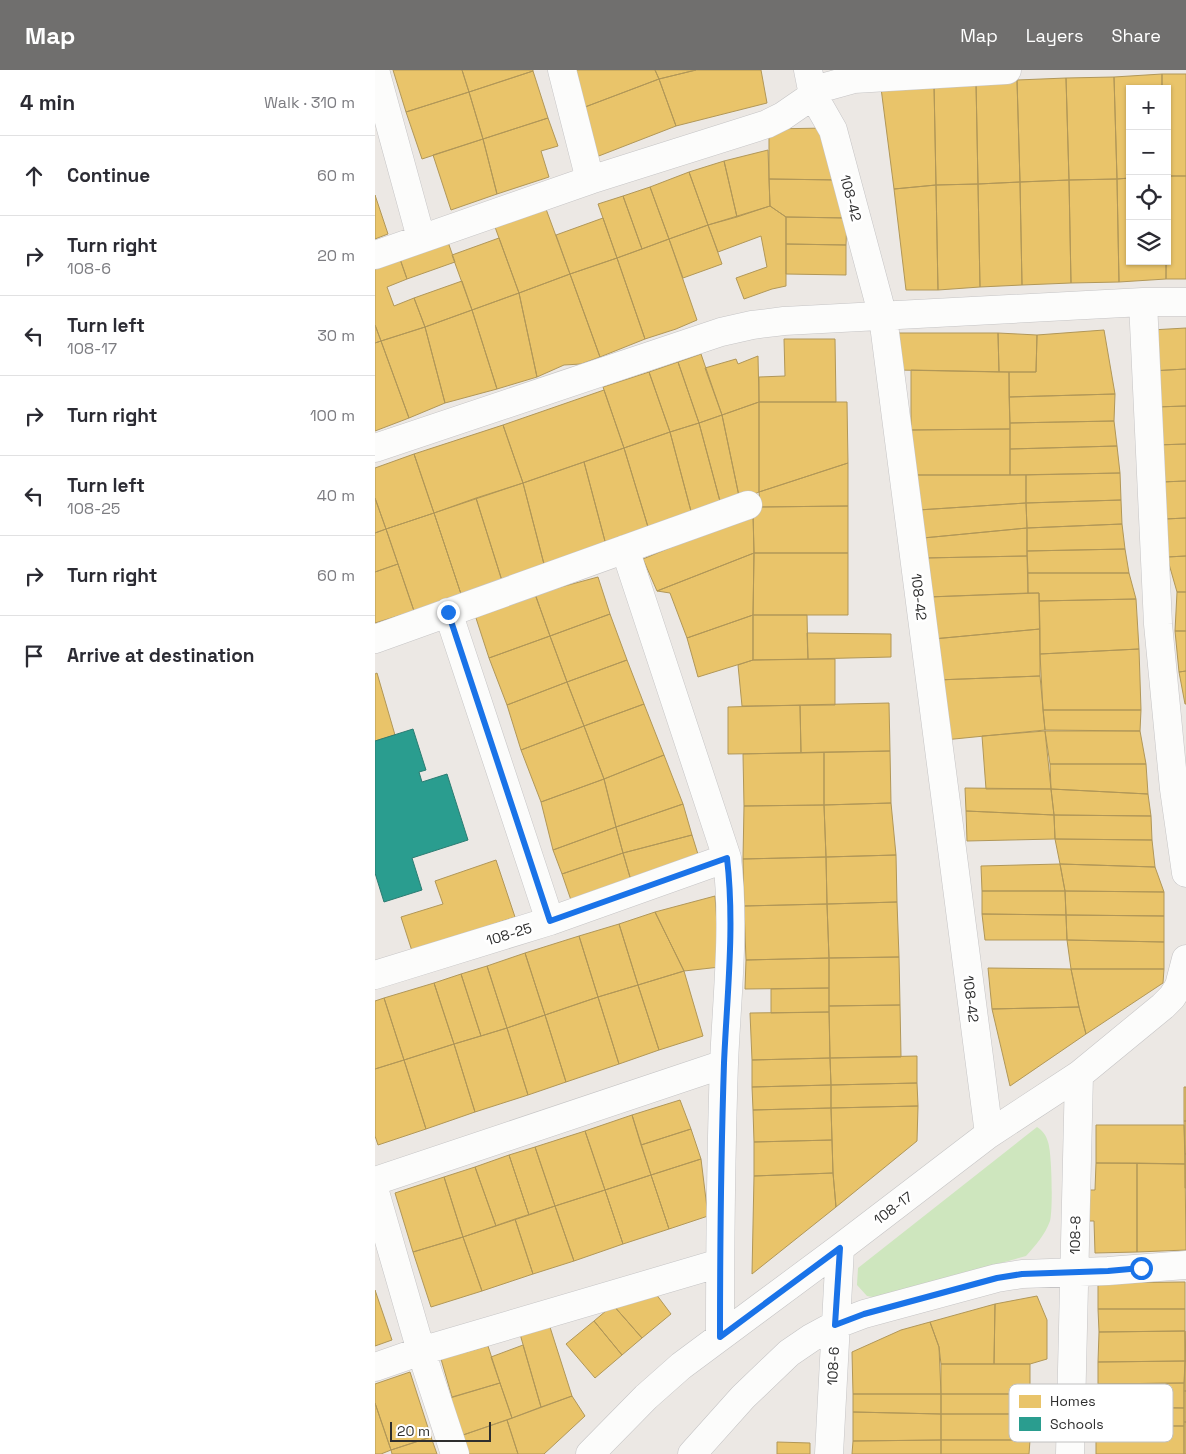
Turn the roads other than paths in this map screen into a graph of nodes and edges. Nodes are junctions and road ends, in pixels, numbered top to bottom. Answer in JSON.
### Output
{"nodes":[{"id":1,"x":375,"y":70,"type":"edge"},
{"id":2,"x":562,"y":70,"type":"edge"},
{"id":3,"x":1007,"y":70,"type":"edge"},
{"id":4,"x":810,"y":82,"type":"edge"},
{"id":5,"x":590,"y":180,"type":"junction"},
{"id":6,"x":421,"y":238,"type":"junction"},
{"id":7,"x":375,"y":255,"type":"edge"},
{"id":8,"x":1143,"y":302,"type":"junction"},
{"id":9,"x":1186,"y":302,"type":"edge"},
{"id":10,"x":883,"y":317,"type":"junction"},
{"id":11,"x":375,"y":448,"type":"edge"},
{"id":12,"x":748,"y":504,"type":"dead end"},
{"id":13,"x":625,"y":549,"type":"junction"},
{"id":14,"x":448,"y":612,"type":"junction"},
{"id":15,"x":375,"y":639,"type":"edge"},
{"id":16,"x":727,"y":858,"type":"junction"},
{"id":17,"x":1186,"y":873,"type":"edge"},
{"id":18,"x":550,"y":921,"type":"junction"},
{"id":19,"x":1186,"y":959,"type":"edge"},
{"id":20,"x":375,"y":975,"type":"edge"},
{"id":21,"x":724,"y":1064,"type":"junction"},
{"id":22,"x":1079,"y":1075,"type":"junction"},
{"id":23,"x":989,"y":1134,"type":"junction"},
{"id":24,"x":375,"y":1181,"type":"edge"},
{"id":25,"x":375,"y":1192,"type":"edge"},
{"id":26,"x":840,"y":1248,"type":"junction"},
{"id":27,"x":720,"y":1263,"type":"junction"},
{"id":28,"x":1186,"y":1265,"type":"edge"},
{"id":29,"x":1075,"y":1272,"type":"junction"},
{"id":30,"x":835,"y":1325,"type":"junction"},
{"id":31,"x":720,"y":1337,"type":"junction"},
{"id":32,"x":421,"y":1351,"type":"junction"},
{"id":33,"x":375,"y":1367,"type":"edge"},
{"id":34,"x":1072,"y":1384,"type":"edge"},
{"id":35,"x":455,"y":1454,"type":"edge"},
{"id":36,"x":590,"y":1454,"type":"edge"},
{"id":37,"x":692,"y":1454,"type":"edge"},
{"id":38,"x":829,"y":1454,"type":"edge"}],
"edges":[{"from":1,"to":6,"type":"street"},
{"from":2,"to":5,"type":"street"},
{"from":3,"to":4,"type":"street"},
{"from":4,"to":5,"type":"street"},
{"from":4,"to":10,"type":"street","name":"108-42"},
{"from":5,"to":6,"type":"street"},
{"from":6,"to":7,"type":"street"},
{"from":8,"to":9,"type":"street"},
{"from":8,"to":10,"type":"street"},
{"from":8,"to":17,"type":"street"},
{"from":10,"to":11,"type":"street"},
{"from":10,"to":23,"type":"street","name":"108-42"},
{"from":12,"to":13,"type":"street"},
{"from":13,"to":14,"type":"street"},
{"from":13,"to":16,"type":"street"},
{"from":14,"to":15,"type":"street"},
{"from":14,"to":18,"type":"street"},
{"from":16,"to":18,"type":"street","name":"108-25"},
{"from":16,"to":21,"type":"street"},
{"from":18,"to":20,"type":"street","name":"108-25"},
{"from":19,"to":22,"type":"street","name":"108-17"},
{"from":21,"to":24,"type":"street"},
{"from":21,"to":27,"type":"street"},
{"from":22,"to":23,"type":"street","name":"108-17"},
{"from":22,"to":29,"type":"street","name":"108-8"},
{"from":23,"to":26,"type":"street","name":"108-17"},
{"from":25,"to":32,"type":"street"},
{"from":26,"to":30,"type":"street","name":"108-6"},
{"from":26,"to":31,"type":"street","name":"108-17"},
{"from":27,"to":31,"type":"street"},
{"from":27,"to":32,"type":"street"},
{"from":28,"to":29,"type":"street"},
{"from":29,"to":30,"type":"street"},
{"from":29,"to":34,"type":"street","name":"108-8"},
{"from":30,"to":37,"type":"street"},
{"from":30,"to":38,"type":"street","name":"108-6"},
{"from":31,"to":36,"type":"street","name":"108-17"},
{"from":32,"to":33,"type":"street"},
{"from":32,"to":35,"type":"street"}]}
